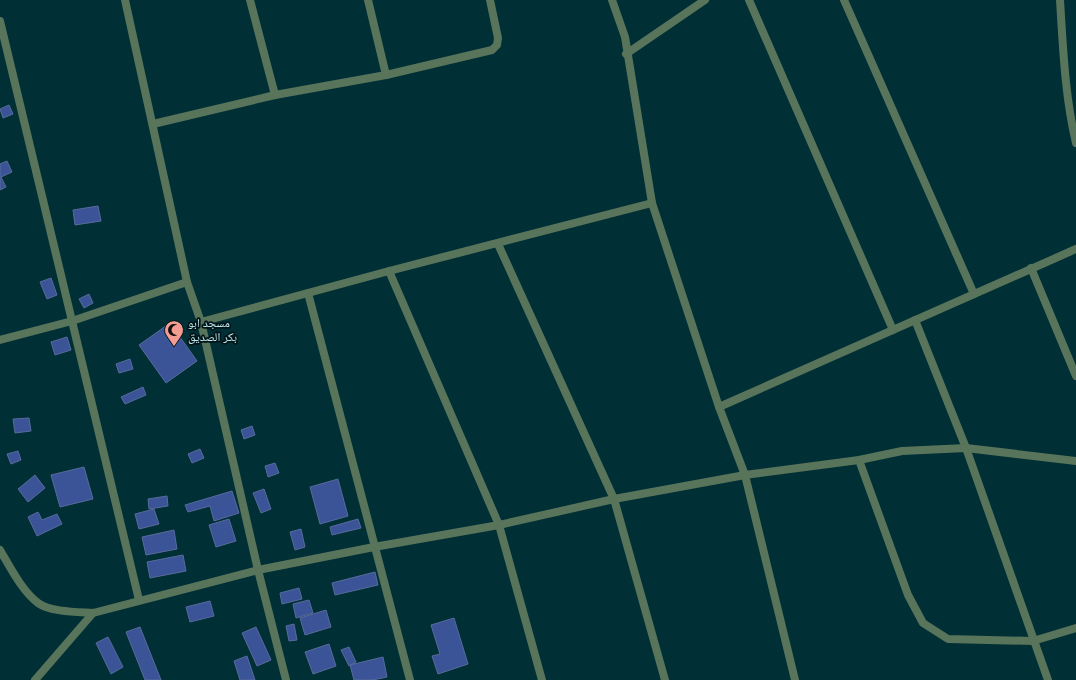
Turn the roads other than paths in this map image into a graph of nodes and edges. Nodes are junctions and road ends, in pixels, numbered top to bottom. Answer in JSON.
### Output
{"nodes":[{"id":1,"x":124,"y":0,"type":"edge"},
{"id":2,"x":250,"y":0,"type":"edge"},
{"id":3,"x":368,"y":0,"type":"edge"},
{"id":4,"x":490,"y":0,"type":"edge"},
{"id":5,"x":612,"y":0,"type":"edge"},
{"id":6,"x":706,"y":0,"type":"edge"},
{"id":7,"x":748,"y":0,"type":"edge"},
{"id":8,"x":844,"y":0,"type":"edge"},
{"id":9,"x":1060,"y":0,"type":"edge"},
{"id":10,"x":0,"y":21,"type":"edge"},
{"id":11,"x":626,"y":54,"type":"junction"},
{"id":12,"x":386,"y":75,"type":"junction"},
{"id":13,"x":275,"y":95,"type":"junction"},
{"id":14,"x":153,"y":124,"type":"junction"},
{"id":15,"x":1076,"y":144,"type":"edge"},
{"id":16,"x":652,"y":203,"type":"junction"},
{"id":17,"x":498,"y":244,"type":"junction"},
{"id":18,"x":1076,"y":248,"type":"edge"},
{"id":19,"x":1032,"y":268,"type":"junction"},
{"id":20,"x":389,"y":271,"type":"junction"},
{"id":21,"x":187,"y":282,"type":"junction"},
{"id":22,"x":308,"y":292,"type":"junction"},
{"id":23,"x":974,"y":294,"type":"junction"},
{"id":24,"x":915,"y":320,"type":"junction"},
{"id":25,"x":72,"y":321,"type":"junction"},
{"id":26,"x":201,"y":322,"type":"junction"},
{"id":27,"x":893,"y":330,"type":"junction"},
{"id":28,"x":0,"y":340,"type":"edge"},
{"id":29,"x":1076,"y":376,"type":"edge"},
{"id":30,"x":719,"y":407,"type":"junction"},
{"id":31,"x":966,"y":448,"type":"junction"},
{"id":32,"x":859,"y":460,"type":"junction"},
{"id":33,"x":1076,"y":461,"type":"edge"},
{"id":34,"x":745,"y":475,"type":"junction"},
{"id":35,"x":614,"y":499,"type":"junction"},
{"id":36,"x":499,"y":525,"type":"junction"},
{"id":37,"x":374,"y":547,"type":"junction"},
{"id":38,"x":0,"y":550,"type":"edge"},
{"id":39,"x":258,"y":570,"type":"junction"},
{"id":40,"x":139,"y":600,"type":"junction"},
{"id":41,"x":93,"y":613,"type":"junction"},
{"id":42,"x":1076,"y":628,"type":"edge"},
{"id":43,"x":1033,"y":641,"type":"junction"},
{"id":44,"x":35,"y":680,"type":"edge"},
{"id":45,"x":286,"y":680,"type":"edge"},
{"id":46,"x":410,"y":680,"type":"edge"},
{"id":47,"x":542,"y":680,"type":"edge"},
{"id":48,"x":665,"y":680,"type":"edge"},
{"id":49,"x":795,"y":680,"type":"edge"},
{"id":50,"x":1048,"y":680,"type":"edge"}],
"edges":[{"from":1,"to":14,"type":"street"},
{"from":2,"to":13,"type":"street"},
{"from":3,"to":12,"type":"street"},
{"from":4,"to":12,"type":"street"},
{"from":5,"to":11,"type":"street"},
{"from":6,"to":11,"type":"street"},
{"from":7,"to":27,"type":"street"},
{"from":8,"to":23,"type":"street"},
{"from":9,"to":15,"type":"street"},
{"from":10,"to":25,"type":"street"},
{"from":11,"to":16,"type":"street"},
{"from":12,"to":13,"type":"street"},
{"from":13,"to":14,"type":"street"},
{"from":14,"to":21,"type":"street"},
{"from":16,"to":17,"type":"street"},
{"from":16,"to":30,"type":"street"},
{"from":17,"to":20,"type":"street"},
{"from":17,"to":35,"type":"street"},
{"from":18,"to":19,"type":"street"},
{"from":19,"to":23,"type":"street"},
{"from":19,"to":29,"type":"street"},
{"from":20,"to":22,"type":"street"},
{"from":20,"to":36,"type":"street"},
{"from":21,"to":25,"type":"street"},
{"from":21,"to":26,"type":"street"},
{"from":22,"to":26,"type":"street"},
{"from":22,"to":37,"type":"street"},
{"from":23,"to":24,"type":"street"},
{"from":24,"to":27,"type":"street"},
{"from":24,"to":31,"type":"street"},
{"from":25,"to":28,"type":"street"},
{"from":25,"to":40,"type":"street"},
{"from":26,"to":39,"type":"street"},
{"from":27,"to":30,"type":"street"},
{"from":30,"to":34,"type":"street"},
{"from":31,"to":32,"type":"street"},
{"from":31,"to":33,"type":"street"},
{"from":31,"to":43,"type":"street"},
{"from":32,"to":34,"type":"street"},
{"from":32,"to":43,"type":"street"},
{"from":34,"to":35,"type":"street"},
{"from":34,"to":49,"type":"street"},
{"from":35,"to":36,"type":"street"},
{"from":35,"to":48,"type":"street"},
{"from":36,"to":37,"type":"street"},
{"from":36,"to":47,"type":"street"},
{"from":37,"to":39,"type":"street"},
{"from":37,"to":46,"type":"street"},
{"from":38,"to":41,"type":"street"},
{"from":39,"to":40,"type":"street"},
{"from":39,"to":45,"type":"street"},
{"from":40,"to":41,"type":"street"},
{"from":41,"to":44,"type":"street"},
{"from":42,"to":43,"type":"street"},
{"from":43,"to":50,"type":"street"}]}
